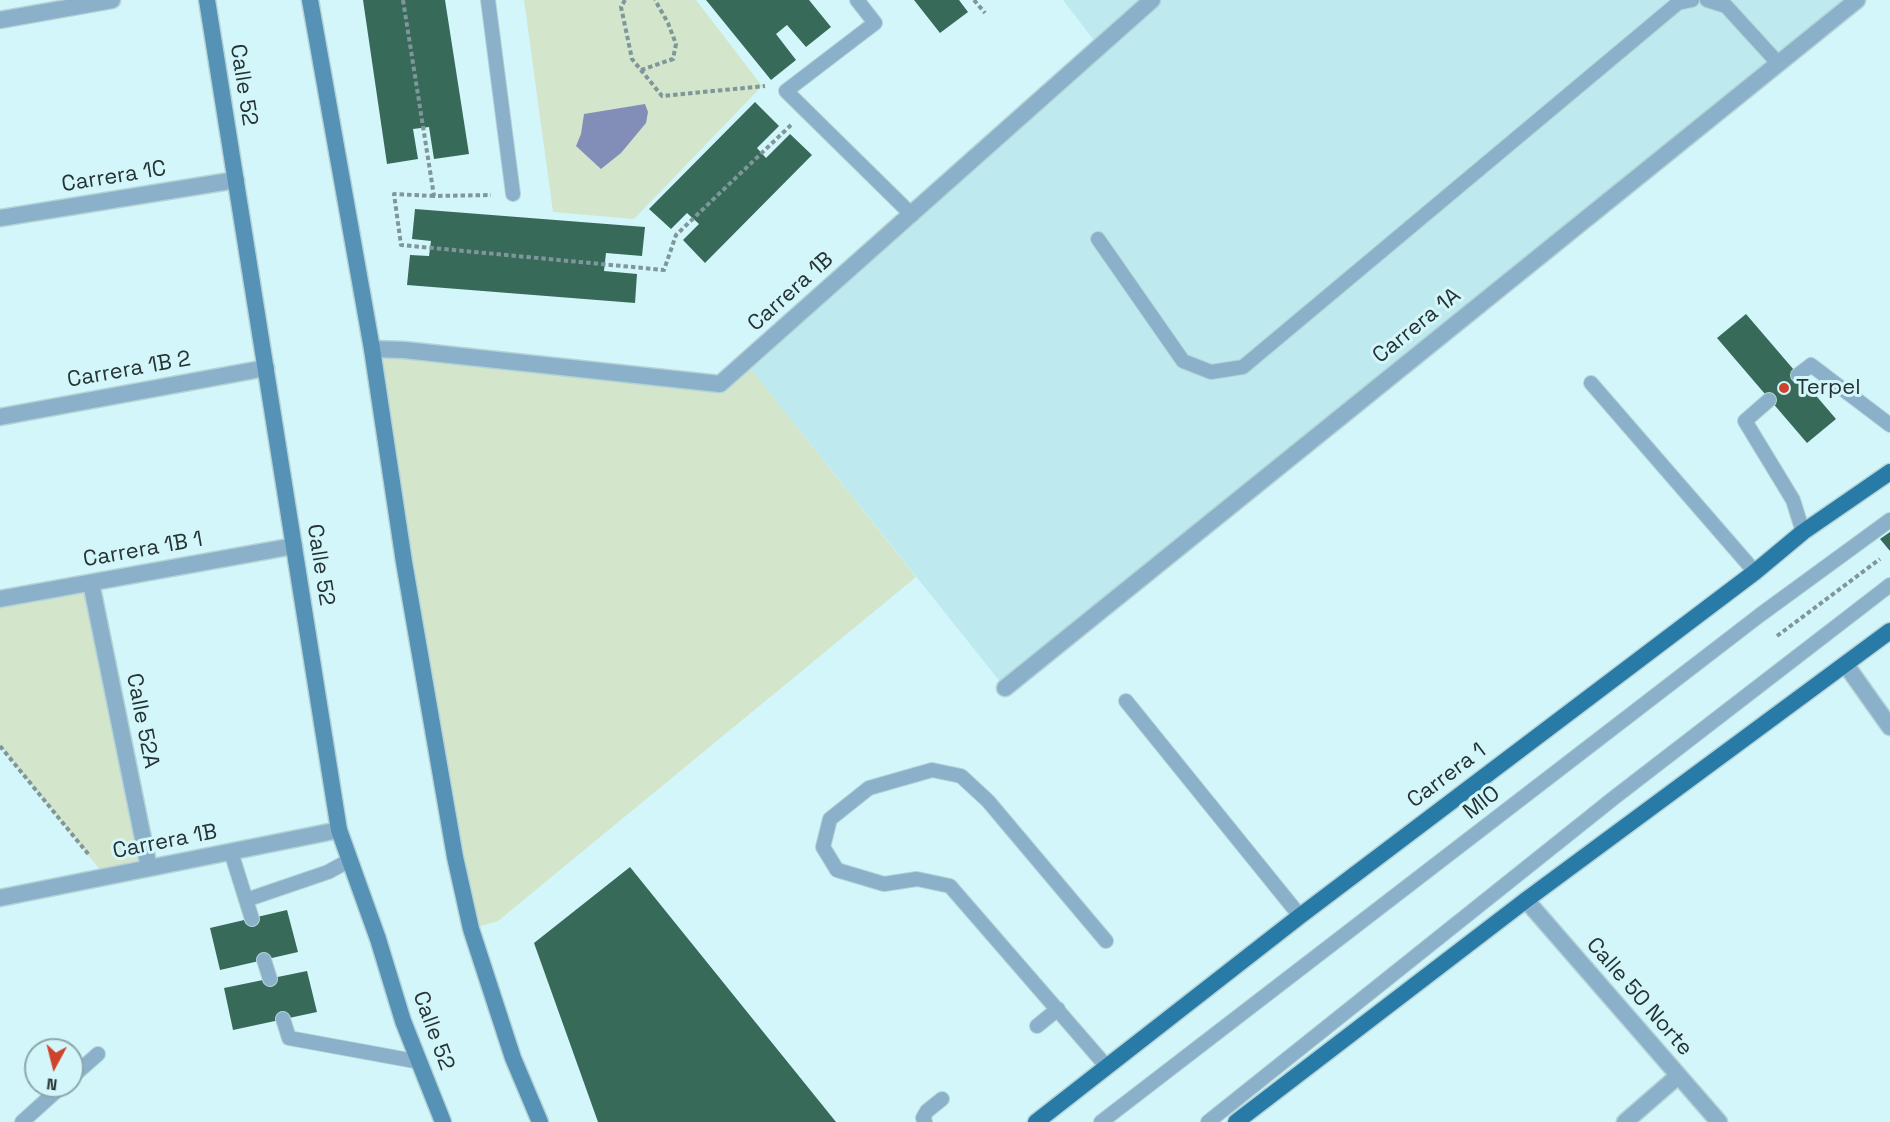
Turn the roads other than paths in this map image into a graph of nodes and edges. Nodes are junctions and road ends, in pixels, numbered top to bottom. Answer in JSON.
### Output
{"nodes":[{"id":1,"x":112,"y":0,"type":"edge"},
{"id":2,"x":207,"y":0,"type":"edge"},
{"id":3,"x":310,"y":0,"type":"edge"},
{"id":4,"x":488,"y":0,"type":"edge"},
{"id":5,"x":857,"y":0,"type":"edge"},
{"id":6,"x":1152,"y":0,"type":"edge"},
{"id":7,"x":1692,"y":0,"type":"edge"},
{"id":8,"x":1707,"y":0,"type":"edge"},
{"id":9,"x":1857,"y":0,"type":"edge"},
{"id":10,"x":0,"y":20,"type":"edge"},
{"id":11,"x":1778,"y":63,"type":"junction"},
{"id":12,"x":236,"y":180,"type":"junction"},
{"id":13,"x":513,"y":194,"type":"road end"},
{"id":14,"x":912,"y":215,"type":"junction"},
{"id":15,"x":0,"y":218,"type":"edge"},
{"id":16,"x":1098,"y":239,"type":"dead end"},
{"id":17,"x":372,"y":349,"type":"junction"},
{"id":18,"x":266,"y":368,"type":"junction"},
{"id":19,"x":1798,"y":375,"type":"dead end"},
{"id":20,"x":1591,"y":383,"type":"dead end"},
{"id":21,"x":1769,"y":400,"type":"dead end"},
{"id":22,"x":0,"y":417,"type":"edge"},
{"id":23,"x":1890,"y":425,"type":"edge"},
{"id":24,"x":1890,"y":472,"type":"edge"},
{"id":25,"x":1890,"y":520,"type":"edge"},
{"id":26,"x":1803,"y":532,"type":"junction"},
{"id":27,"x":294,"y":546,"type":"junction"},
{"id":28,"x":1755,"y":572,"type":"junction"},
{"id":29,"x":91,"y":583,"type":"junction"},
{"id":30,"x":1890,"y":585,"type":"edge"},
{"id":31,"x":0,"y":599,"type":"edge"},
{"id":32,"x":1890,"y":631,"type":"edge"},
{"id":33,"x":1846,"y":665,"type":"junction"},
{"id":34,"x":1005,"y":688,"type":"dead end"},
{"id":35,"x":1126,"y":701,"type":"dead end"},
{"id":36,"x":1890,"y":727,"type":"edge"},
{"id":37,"x":339,"y":830,"type":"junction"},
{"id":38,"x":231,"y":852,"type":"junction"},
{"id":39,"x":350,"y":860,"type":"junction"},
{"id":40,"x":149,"y":868,"type":"junction"},
{"id":41,"x":0,"y":898,"type":"edge"},
{"id":42,"x":246,"y":900,"type":"junction"},
{"id":43,"x":1526,"y":900,"type":"junction"},
{"id":44,"x":1300,"y":916,"type":"junction"},
{"id":45,"x":252,"y":919,"type":"dead end"},
{"id":46,"x":1106,"y":941,"type":"dead end"},
{"id":47,"x":264,"y":960,"type":"dead end"},
{"id":48,"x":270,"y":979,"type":"dead end"},
{"id":49,"x":1058,"y":1009,"type":"junction"},
{"id":50,"x":283,"y":1019,"type":"dead end"},
{"id":51,"x":1037,"y":1026,"type":"dead end"},
{"id":52,"x":98,"y":1054,"type":"dead end"},
{"id":53,"x":420,"y":1062,"type":"junction"},
{"id":54,"x":84,"y":1066,"type":"edge"},
{"id":55,"x":1107,"y":1067,"type":"junction"},
{"id":56,"x":1678,"y":1076,"type":"junction"},
{"id":57,"x":49,"y":1098,"type":"edge"},
{"id":58,"x":942,"y":1099,"type":"dead end"},
{"id":59,"x":22,"y":1122,"type":"edge"},
{"id":60,"x":443,"y":1122,"type":"edge"},
{"id":61,"x":540,"y":1122,"type":"edge"},
{"id":62,"x":925,"y":1122,"type":"edge"},
{"id":63,"x":1036,"y":1122,"type":"edge"},
{"id":64,"x":1101,"y":1122,"type":"edge"},
{"id":65,"x":1209,"y":1122,"type":"edge"},
{"id":66,"x":1236,"y":1122,"type":"edge"},
{"id":67,"x":1625,"y":1122,"type":"edge"},
{"id":68,"x":1719,"y":1122,"type":"edge"}],
"edges":[{"from":1,"to":10,"type":"street"},
{"from":2,"to":12,"type":"main road","name":"Calle 52"},
{"from":3,"to":17,"type":"main road"},
{"from":4,"to":13,"type":"lane"},
{"from":5,"to":14,"type":"lane"},
{"from":6,"to":14,"type":"street","name":"Carrera 1B"},
{"from":7,"to":16,"type":"lane"},
{"from":8,"to":11,"type":"lane"},
{"from":9,"to":11,"type":"street","name":"Carrera 1A"},
{"from":11,"to":34,"type":"street","name":"Carrera 1A"},
{"from":12,"to":15,"type":"street","name":"Carrera 1C"},
{"from":12,"to":18,"type":"main road","name":"Calle 52"},
{"from":14,"to":17,"type":"street","name":"Carrera 1B"},
{"from":17,"to":61,"type":"main road"},
{"from":18,"to":22,"type":"street","name":"Carrera 1B 2"},
{"from":18,"to":27,"type":"main road","name":"Calle 52"},
{"from":19,"to":23,"type":"lane"},
{"from":20,"to":28,"type":"lane"},
{"from":21,"to":26,"type":"lane"},
{"from":24,"to":26,"type":"main road","name":"Carrera 1"},
{"from":25,"to":64,"type":"lane","name":"MIO"},
{"from":26,"to":28,"type":"main road","name":"Carrera 1"},
{"from":27,"to":29,"type":"street","name":"Carrera 1B 1"},
{"from":27,"to":37,"type":"main road","name":"Calle 52"},
{"from":28,"to":44,"type":"main road","name":"Carrera 1"},
{"from":29,"to":31,"type":"street","name":"Carrera 1B 1"},
{"from":29,"to":40,"type":"street","name":"Calle 52A"},
{"from":30,"to":65,"type":"lane"},
{"from":32,"to":33,"type":"main road"},
{"from":33,"to":36,"type":"street"},
{"from":33,"to":43,"type":"main road"},
{"from":35,"to":44,"type":"lane"},
{"from":37,"to":38,"type":"street","name":"Carrera 1B"},
{"from":37,"to":39,"type":"main road","name":"Calle 52"},
{"from":38,"to":40,"type":"street","name":"Carrera 1B"},
{"from":38,"to":42,"type":"lane"},
{"from":39,"to":42,"type":"lane"},
{"from":39,"to":53,"type":"main road","name":"Calle 52"},
{"from":40,"to":41,"type":"street","name":"Carrera 1B"},
{"from":42,"to":45,"type":"lane"},
{"from":43,"to":56,"type":"street","name":"Calle 50 Norte"},
{"from":43,"to":66,"type":"main road"},
{"from":44,"to":55,"type":"main road","name":"Carrera 1"},
{"from":46,"to":49,"type":"lane"},
{"from":47,"to":48,"type":"lane"},
{"from":49,"to":51,"type":"lane"},
{"from":49,"to":55,"type":"lane"},
{"from":50,"to":53,"type":"lane"},
{"from":52,"to":54,"type":"lane"},
{"from":53,"to":60,"type":"main road","name":"Calle 52"},
{"from":55,"to":63,"type":"main road","name":"Carrera 1"},
{"from":56,"to":67,"type":"street"},
{"from":56,"to":68,"type":"street","name":"Calle 50 Norte"},
{"from":57,"to":59,"type":"lane"},
{"from":58,"to":62,"type":"lane"}]}
